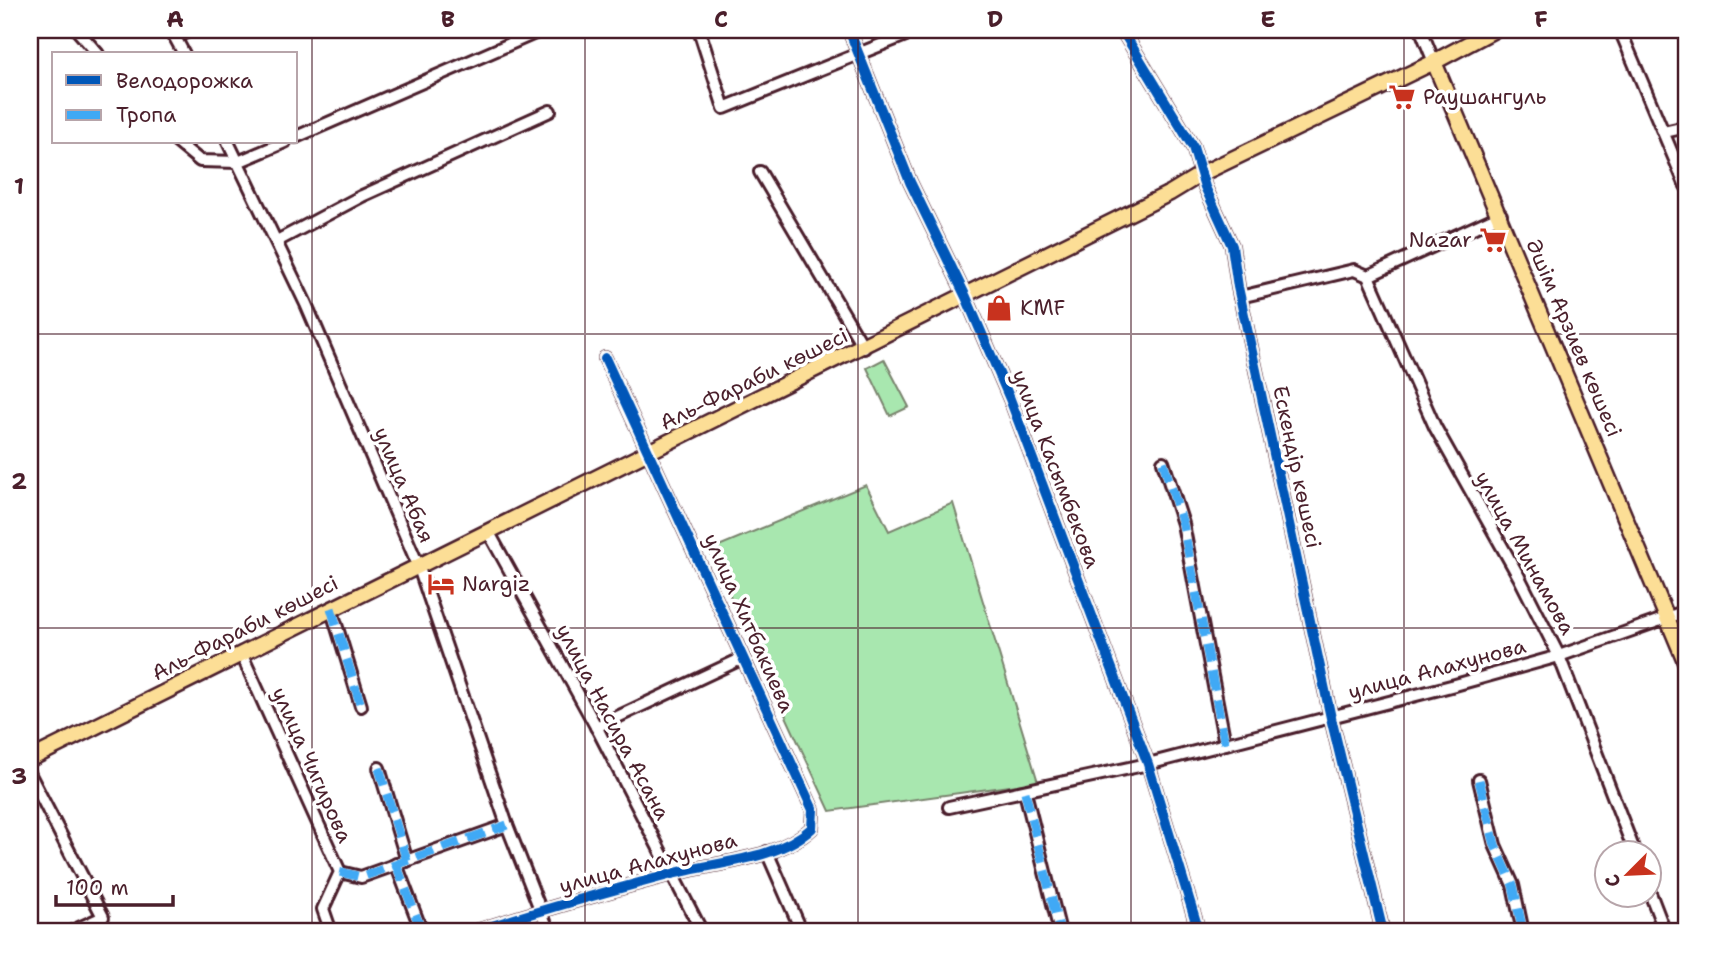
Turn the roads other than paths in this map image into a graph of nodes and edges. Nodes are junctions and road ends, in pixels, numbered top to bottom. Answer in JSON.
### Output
{"nodes":[{"id":1,"x":76,"y":30,"type":"edge"},
{"id":2,"x":191,"y":30,"type":"edge"},
{"id":3,"x":542,"y":30,"type":"edge"},
{"id":4,"x":699,"y":30,"type":"edge"},
{"id":5,"x":849,"y":30,"type":"edge"},
{"id":6,"x":918,"y":30,"type":"edge"},
{"id":7,"x":1122,"y":30,"type":"edge"},
{"id":8,"x":1421,"y":30,"type":"edge"},
{"id":9,"x":1494,"y":30,"type":"edge"},
{"id":10,"x":1620,"y":30,"type":"edge"},
{"id":11,"x":173,"y":33,"type":"edge"},
{"id":12,"x":97,"y":52,"type":"edge"},
{"id":13,"x":183,"y":52,"type":"edge"},
{"id":14,"x":860,"y":52,"type":"junction"},
{"id":15,"x":1434,"y":62,"type":"junction"},
{"id":16,"x":551,"y":111,"type":"dead end"},
{"id":17,"x":1686,"y":127,"type":"edge"},
{"id":18,"x":1664,"y":132,"type":"junction"},
{"id":19,"x":298,"y":136,"type":"edge"},
{"id":20,"x":179,"y":144,"type":"edge"},
{"id":21,"x":229,"y":144,"type":"edge"},
{"id":22,"x":280,"y":144,"type":"edge"},
{"id":23,"x":238,"y":162,"type":"junction"},
{"id":24,"x":760,"y":172,"type":"dead end"},
{"id":25,"x":1203,"y":173,"type":"junction"},
{"id":26,"x":1686,"y":186,"type":"edge"},
{"id":27,"x":1501,"y":215,"type":"junction"},
{"id":28,"x":277,"y":241,"type":"junction"},
{"id":29,"x":1368,"y":276,"type":"junction"},
{"id":30,"x":966,"y":297,"type":"junction"},
{"id":31,"x":1240,"y":297,"type":"junction"},
{"id":32,"x":864,"y":348,"type":"junction"},
{"id":33,"x":605,"y":358,"type":"dead end"},
{"id":34,"x":651,"y":452,"type":"junction"},
{"id":35,"x":1163,"y":462,"type":"dead end"},
{"id":36,"x":488,"y":531,"type":"junction"},
{"id":37,"x":418,"y":565,"type":"junction"},
{"id":38,"x":331,"y":608,"type":"junction"},
{"id":39,"x":1686,"y":611,"type":"edge"},
{"id":40,"x":1668,"y":617,"type":"junction"},
{"id":41,"x":241,"y":653,"type":"junction"},
{"id":42,"x":1559,"y":656,"type":"junction"},
{"id":43,"x":743,"y":658,"type":"junction"},
{"id":44,"x":1686,"y":663,"type":"edge"},
{"id":45,"x":361,"y":706,"type":"dead end"},
{"id":46,"x":1331,"y":718,"type":"junction"},
{"id":47,"x":596,"y":727,"type":"junction"},
{"id":48,"x":1224,"y":744,"type":"junction"},
{"id":49,"x":30,"y":759,"type":"edge"},
{"id":50,"x":1148,"y":764,"type":"junction"},
{"id":51,"x":379,"y":768,"type":"dead end"},
{"id":52,"x":30,"y":775,"type":"edge"},
{"id":53,"x":1479,"y":780,"type":"dead end"},
{"id":54,"x":1025,"y":792,"type":"junction"},
{"id":55,"x":949,"y":807,"type":"dead end"},
{"id":56,"x":813,"y":810,"type":"joint"},
{"id":57,"x":507,"y":825,"type":"junction"},
{"id":58,"x":1629,"y":839,"type":"edge"},
{"id":59,"x":766,"y":852,"type":"junction"},
{"id":60,"x":401,"y":862,"type":"junction"},
{"id":61,"x":340,"y":872,"type":"junction"},
{"id":62,"x":672,"y":874,"type":"junction"},
{"id":63,"x":1656,"y":909,"type":"edge"},
{"id":64,"x":541,"y":910,"type":"junction"},
{"id":65,"x":70,"y":932,"type":"edge"},
{"id":66,"x":331,"y":932,"type":"edge"},
{"id":67,"x":422,"y":932,"type":"edge"},
{"id":68,"x":472,"y":932,"type":"edge"},
{"id":69,"x":550,"y":932,"type":"edge"},
{"id":70,"x":702,"y":932,"type":"edge"},
{"id":71,"x":802,"y":932,"type":"edge"},
{"id":72,"x":1060,"y":932,"type":"edge"},
{"id":73,"x":1199,"y":932,"type":"edge"},
{"id":74,"x":1383,"y":932,"type":"edge"},
{"id":75,"x":1523,"y":932,"type":"edge"},
{"id":76,"x":1665,"y":932,"type":"edge"}],
"edges":[{"from":1,"to":12,"type":"street"},
{"from":2,"to":11,"type":"street"},
{"from":3,"to":19,"type":"street"},
{"from":4,"to":14,"type":"street"},
{"from":5,"to":14,"type":"street","name":"улица Касымбекова"},
{"from":6,"to":14,"type":"street"},
{"from":7,"to":25,"type":"street","name":"Ескендір көшесі"},
{"from":8,"to":15,"type":"street","name":"Әшім Арзиев көшесі"},
{"from":9,"to":15,"type":"main road","name":"Аль-Фараби көшесі"},
{"from":10,"to":18,"type":"street"},
{"from":11,"to":13,"type":"street"},
{"from":14,"to":30,"type":"street","name":"улица Касымбекова"},
{"from":15,"to":25,"type":"main road","name":"Аль-Фараби көшесі"},
{"from":15,"to":27,"type":"main road","name":"Әшім Арзиев көшесі"},
{"from":16,"to":28,"type":"street"},
{"from":17,"to":18,"type":"street"},
{"from":18,"to":26,"type":"street"},
{"from":20,"to":23,"type":"street"},
{"from":21,"to":23,"type":"street","name":"улица Абая"},
{"from":22,"to":23,"type":"street"},
{"from":23,"to":28,"type":"street","name":"улица Абая"},
{"from":24,"to":32,"type":"street"},
{"from":25,"to":30,"type":"main road","name":"Аль-Фараби көшесі"},
{"from":25,"to":31,"type":"street","name":"Ескендір көшесі"},
{"from":27,"to":29,"type":"street"},
{"from":27,"to":40,"type":"main road","name":"Әшім Арзиев көшесі"},
{"from":28,"to":37,"type":"street","name":"улица Абая"},
{"from":29,"to":31,"type":"street"},
{"from":29,"to":42,"type":"street","name":"улица Минамова"},
{"from":30,"to":32,"type":"main road","name":"Аль-Фараби көшесі"},
{"from":30,"to":50,"type":"street","name":"улица Касымбекова"},
{"from":31,"to":46,"type":"street","name":"Ескендір көшесі"},
{"from":32,"to":34,"type":"main road","name":"Аль-Фараби көшесі"},
{"from":33,"to":34,"type":"street","name":"улица Хитбакиева"},
{"from":34,"to":36,"type":"main road","name":"Аль-Фараби көшесі"},
{"from":34,"to":43,"type":"street","name":"улица Хитбакиева"},
{"from":35,"to":48,"type":"street"},
{"from":36,"to":37,"type":"main road","name":"Аль-Фараби көшесі"},
{"from":36,"to":47,"type":"street","name":"улица Насира Асана"},
{"from":37,"to":38,"type":"main road","name":"Аль-Фараби көшесі"},
{"from":37,"to":57,"type":"street","name":"улица Абая"},
{"from":38,"to":41,"type":"main road","name":"Аль-Фараби көшесі"},
{"from":38,"to":45,"type":"street"},
{"from":39,"to":40,"type":"street","name":"улица Алахунова"},
{"from":40,"to":42,"type":"street","name":"улица Алахунова"},
{"from":40,"to":44,"type":"main road","name":"Әшім Арзиев көшесі"},
{"from":41,"to":49,"type":"main road","name":"Аль-Фараби көшесі"},
{"from":41,"to":61,"type":"street","name":"улица Чигирова"},
{"from":42,"to":46,"type":"street","name":"улица Алахунова"},
{"from":42,"to":58,"type":"street","name":"улица Минамова"},
{"from":43,"to":47,"type":"street"},
{"from":43,"to":56,"type":"street","name":"улица Хитбакиева"},
{"from":46,"to":48,"type":"street","name":"улица Алахунова"},
{"from":46,"to":74,"type":"street","name":"Ескендір көшесі"},
{"from":47,"to":62,"type":"street","name":"улица Насира Асана"},
{"from":48,"to":50,"type":"street","name":"улица Алахунова"},
{"from":50,"to":54,"type":"street","name":"улица Алахунова"},
{"from":50,"to":73,"type":"street","name":"улица Касымбекова"},
{"from":51,"to":60,"type":"street"},
{"from":52,"to":65,"type":"street"},
{"from":53,"to":75,"type":"street"},
{"from":54,"to":55,"type":"street","name":"улица Алахунова"},
{"from":54,"to":72,"type":"street"},
{"from":56,"to":59,"type":"street","name":"улица Алахунова"},
{"from":57,"to":60,"type":"street"},
{"from":57,"to":64,"type":"street","name":"улица Абая"},
{"from":59,"to":62,"type":"street","name":"улица Алахунова"},
{"from":59,"to":71,"type":"street"},
{"from":60,"to":61,"type":"street"},
{"from":60,"to":67,"type":"street"},
{"from":61,"to":66,"type":"street","name":"улица Чигирова"},
{"from":62,"to":64,"type":"street","name":"улица Алахунова"},
{"from":62,"to":70,"type":"street","name":"улица Насира Асана"},
{"from":63,"to":76,"type":"street"},
{"from":64,"to":68,"type":"street","name":"улица Алахунова"},
{"from":64,"to":69,"type":"street","name":"улица Абая"}]}
